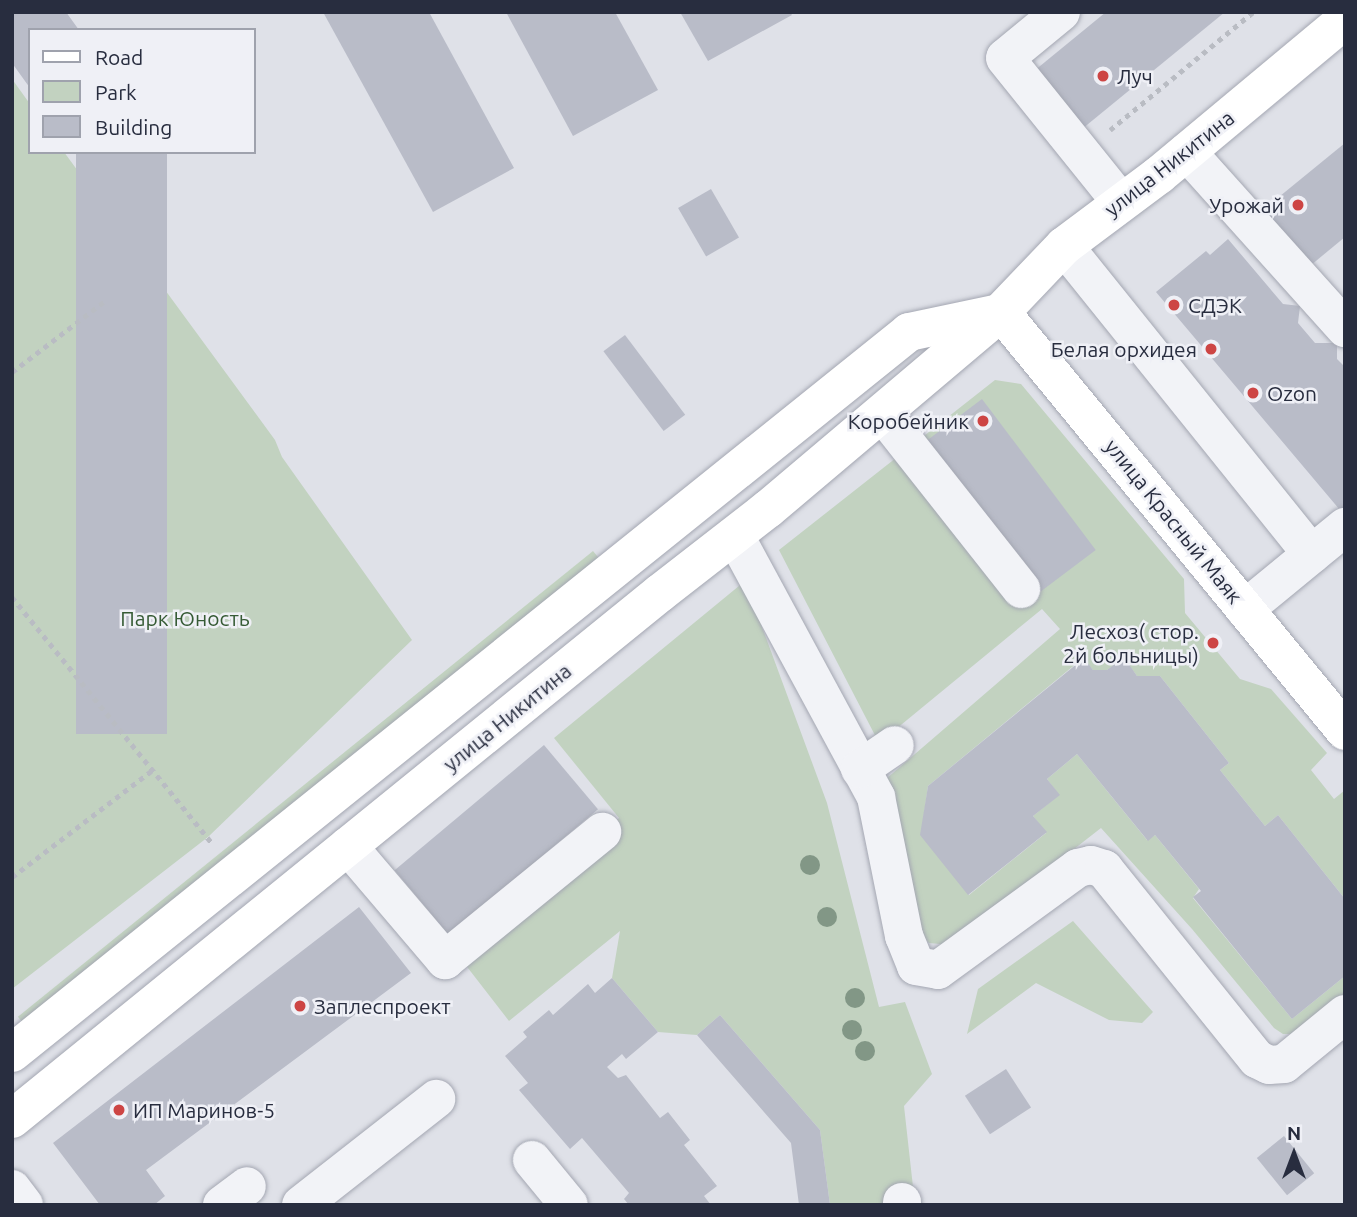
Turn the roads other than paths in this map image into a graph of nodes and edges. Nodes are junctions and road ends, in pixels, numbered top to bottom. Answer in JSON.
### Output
{"nodes":[{"id":1,"x":1060,"y":12,"type":"edge"},
{"id":2,"x":1345,"y":20,"type":"edge"},
{"id":3,"x":1187,"y":152,"type":"junction"},
{"id":4,"x":1119,"y":201,"type":"junction"},
{"id":5,"x":1064,"y":246,"type":"junction"},
{"id":6,"x":1001,"y":313,"type":"junction"},
{"id":7,"x":1341,"y":317,"type":"edge"},
{"id":8,"x":883,"y":414,"type":"junction"},
{"id":9,"x":1345,"y":527,"type":"edge"},
{"id":10,"x":735,"y":536,"type":"junction"},
{"id":11,"x":1312,"y":554,"type":"junction"},
{"id":12,"x":1021,"y":589,"type":"dead end"},
{"id":13,"x":1245,"y":609,"type":"junction"},
{"id":14,"x":1345,"y":731,"type":"edge"},
{"id":15,"x":895,"y":745,"type":"dead end"},
{"id":16,"x":860,"y":769,"type":"junction"},
{"id":17,"x":602,"y":832,"type":"dead end"},
{"id":18,"x":348,"y":846,"type":"junction"},
{"id":19,"x":1345,"y":1014,"type":"edge"},
{"id":20,"x":12,"y":1053,"type":"edge"},
{"id":21,"x":436,"y":1099,"type":"dead end"},
{"id":22,"x":12,"y":1119,"type":"edge"},
{"id":23,"x":532,"y":1160,"type":"dead end"},
{"id":24,"x":12,"y":1189,"type":"edge"},
{"id":25,"x":24,"y":1205,"type":"edge"},
{"id":26,"x":301,"y":1205,"type":"edge"},
{"id":27,"x":569,"y":1205,"type":"edge"}],
"edges":[{"from":1,"to":4,"type":"street"},
{"from":2,"to":3,"type":"main road","name":"улица Никитина"},
{"from":3,"to":4,"type":"main road","name":"улица Никитина"},
{"from":3,"to":7,"type":"street"},
{"from":4,"to":5,"type":"main road","name":"улица Никитина"},
{"from":5,"to":6,"type":"main road","name":"улица Никитина"},
{"from":5,"to":11,"type":"street"},
{"from":6,"to":8,"type":"main road","name":"улица Никитина"},
{"from":6,"to":13,"type":"main road","name":"улица Красный Маяк"},
{"from":6,"to":20,"type":"main road"},
{"from":8,"to":10,"type":"main road","name":"улица Никитина"},
{"from":8,"to":12,"type":"street"},
{"from":9,"to":11,"type":"street"},
{"from":10,"to":16,"type":"street"},
{"from":10,"to":18,"type":"main road","name":"улица Никитина"},
{"from":11,"to":13,"type":"street"},
{"from":13,"to":14,"type":"main road","name":"улица Красный Маяк"},
{"from":15,"to":16,"type":"street"},
{"from":16,"to":19,"type":"street"},
{"from":17,"to":18,"type":"street"},
{"from":18,"to":22,"type":"main road","name":"улица Никитина"},
{"from":21,"to":26,"type":"street"},
{"from":23,"to":27,"type":"street"},
{"from":24,"to":25,"type":"street"}]}
